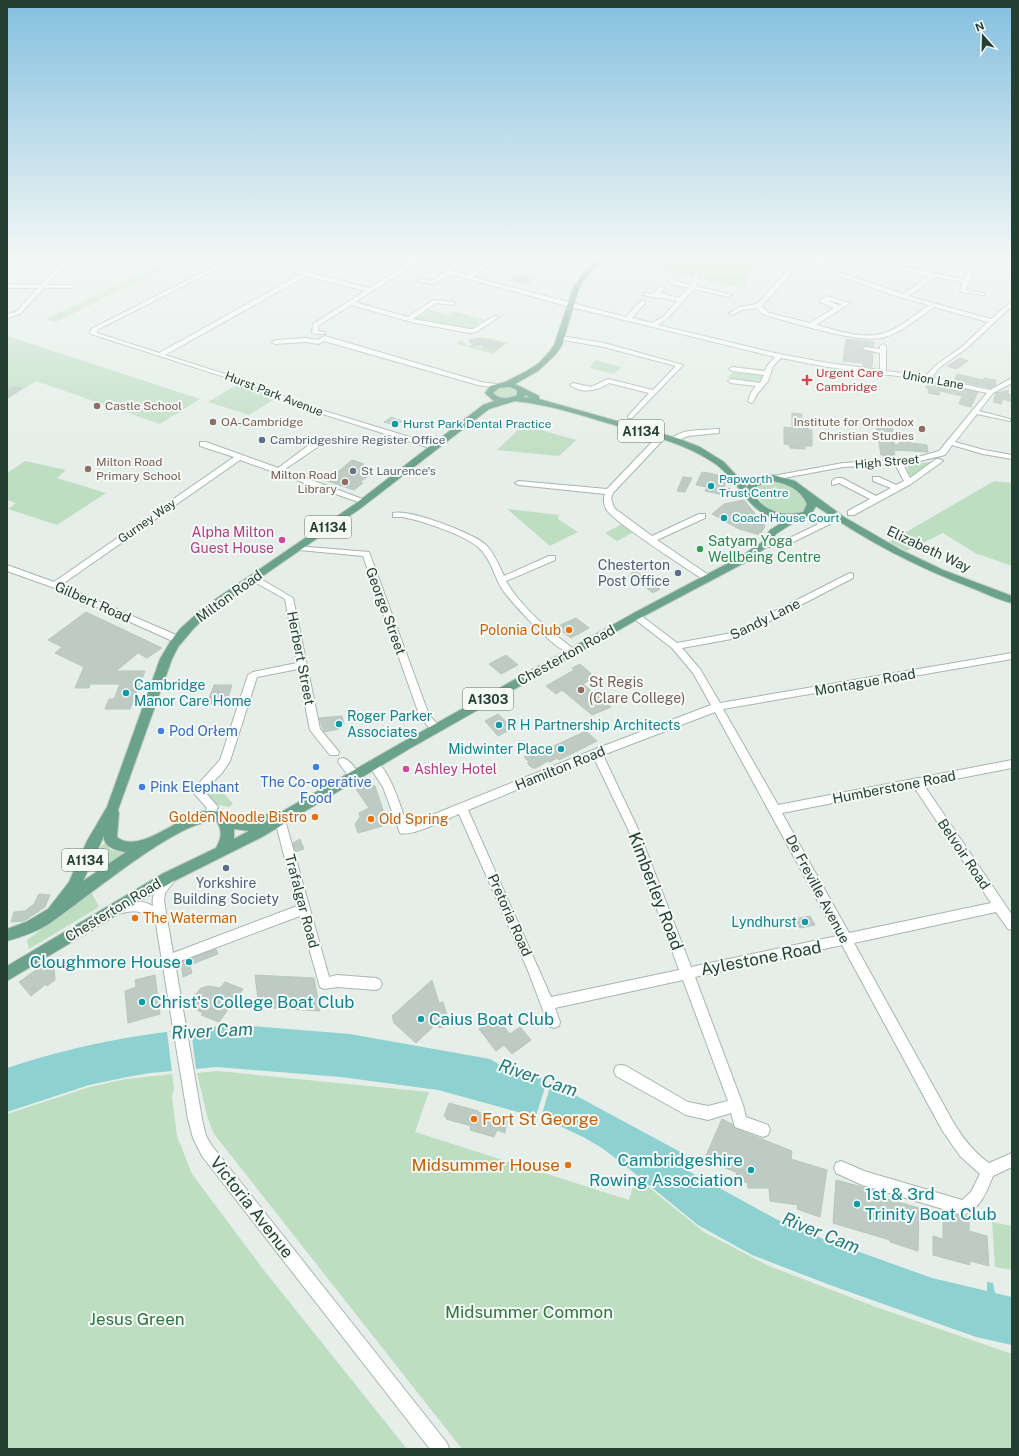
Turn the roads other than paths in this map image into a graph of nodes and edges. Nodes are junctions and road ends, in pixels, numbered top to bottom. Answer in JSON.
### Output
{"nodes":[{"id":1,"x":107,"y":323,"type":"edge"},
{"id":2,"x":217,"y":323,"type":"edge"},
{"id":3,"x":318,"y":323,"type":"edge"},
{"id":4,"x":428,"y":323,"type":"edge"},
{"id":5,"x":486,"y":323,"type":"edge"},
{"id":6,"x":564,"y":323,"type":"edge"},
{"id":7,"x":645,"y":323,"type":"edge"},
{"id":8,"x":657,"y":323,"type":"edge"},
{"id":9,"x":804,"y":323,"type":"edge"},
{"id":10,"x":815,"y":323,"type":"edge"},
{"id":11,"x":903,"y":323,"type":"edge"},
{"id":12,"x":990,"y":323,"type":"edge"},
{"id":13,"x":654,"y":325,"type":"junction"},
{"id":14,"x":812,"y":325,"type":"junction"},
{"id":15,"x":315,"y":332,"type":"junction"},
{"id":16,"x":308,"y":334,"type":"dead end"},
{"id":17,"x":324,"y":337,"type":"junction"},
{"id":18,"x":560,"y":338,"type":"junction"},
{"id":19,"x":275,"y":342,"type":"dead end"},
{"id":20,"x":865,"y":349,"type":"dead end"},
{"id":21,"x":160,"y":355,"type":"junction"},
{"id":22,"x":779,"y":356,"type":"junction"},
{"id":23,"x":732,"y":369,"type":"dead end"},
{"id":24,"x":883,"y":372,"type":"junction"},
{"id":25,"x":768,"y":373,"type":"junction"},
{"id":26,"x":524,"y":378,"type":"junction"},
{"id":27,"x":928,"y":378,"type":"junction"},
{"id":28,"x":732,"y":381,"type":"dead end"},
{"id":29,"x":1010,"y":383,"type":"edge"},
{"id":30,"x":505,"y":384,"type":"junction"},
{"id":31,"x":573,"y":385,"type":"dead end"},
{"id":32,"x":761,"y":385,"type":"junction"},
{"id":33,"x":520,"y":389,"type":"junction"},
{"id":34,"x":492,"y":391,"type":"junction"},
{"id":35,"x":654,"y":392,"type":"junction"},
{"id":36,"x":991,"y":392,"type":"junction"},
{"id":37,"x":515,"y":399,"type":"junction"},
{"id":38,"x":503,"y":401,"type":"junction"},
{"id":39,"x":751,"y":401,"type":"dead end"},
{"id":40,"x":545,"y":402,"type":"junction"},
{"id":41,"x":486,"y":407,"type":"junction"},
{"id":42,"x":975,"y":412,"type":"junction"},
{"id":43,"x":630,"y":416,"type":"dead end"},
{"id":44,"x":1008,"y":420,"type":"dead end"},
{"id":45,"x":716,"y":431,"type":"dead end"},
{"id":46,"x":674,"y":440,"type":"junction"},
{"id":47,"x":657,"y":442,"type":"dead end"},
{"id":48,"x":951,"y":443,"type":"junction"},
{"id":49,"x":203,"y":444,"type":"dead end"},
{"id":50,"x":316,"y":444,"type":"dead end"},
{"id":51,"x":433,"y":447,"type":"junction"},
{"id":52,"x":239,"y":457,"type":"junction"},
{"id":53,"x":1012,"y":457,"type":"edge"},
{"id":54,"x":939,"y":461,"type":"dead end"},
{"id":55,"x":898,"y":462,"type":"junction"},
{"id":56,"x":278,"y":471,"type":"junction"},
{"id":57,"x":801,"y":472,"type":"junction"},
{"id":58,"x":731,"y":473,"type":"junction"},
{"id":59,"x":883,"y":474,"type":"dead end"},
{"id":60,"x":773,"y":478,"type":"junction"},
{"id":61,"x":758,"y":481,"type":"junction"},
{"id":62,"x":908,"y":482,"type":"junction"},
{"id":63,"x":519,"y":483,"type":"dead end"},
{"id":64,"x":835,"y":483,"type":"dead end"},
{"id":65,"x":797,"y":485,"type":"junction"},
{"id":66,"x":896,"y":488,"type":"junction"},
{"id":67,"x":609,"y":492,"type":"junction"},
{"id":68,"x":748,"y":494,"type":"junction"},
{"id":69,"x":809,"y":497,"type":"junction"},
{"id":70,"x":875,"y":499,"type":"junction"},
{"id":71,"x":364,"y":501,"type":"junction"},
{"id":72,"x":766,"y":513,"type":"junction"},
{"id":73,"x":850,"y":513,"type":"dead end"},
{"id":74,"x":807,"y":514,"type":"junction"},
{"id":75,"x":396,"y":515,"type":"dead end"},
{"id":76,"x":702,"y":516,"type":"dead end"},
{"id":77,"x":795,"y":518,"type":"junction"},
{"id":78,"x":837,"y":518,"type":"junction"},
{"id":79,"x":826,"y":524,"type":"dead end"},
{"id":80,"x":773,"y":532,"type":"junction"},
{"id":81,"x":651,"y":540,"type":"junction"},
{"id":82,"x":764,"y":545,"type":"junction"},
{"id":83,"x":299,"y":548,"type":"junction"},
{"id":84,"x":552,"y":558,"type":"dead end"},
{"id":85,"x":7,"y":568,"type":"edge"},
{"id":86,"x":850,"y":576,"type":"dead end"},
{"id":87,"x":254,"y":578,"type":"junction"},
{"id":88,"x":707,"y":578,"type":"junction"},
{"id":89,"x":502,"y":580,"type":"junction"},
{"id":90,"x":55,"y":585,"type":"junction"},
{"id":91,"x":1012,"y":600,"type":"edge"},
{"id":92,"x":636,"y":616,"type":"junction"},
{"id":93,"x":177,"y":640,"type":"junction"},
{"id":94,"x":675,"y":646,"type":"junction"},
{"id":95,"x":572,"y":652,"type":"junction"},
{"id":96,"x":1012,"y":656,"type":"edge"},
{"id":97,"x":303,"y":665,"type":"junction"},
{"id":98,"x":717,"y":707,"type":"junction"},
{"id":99,"x":436,"y":728,"type":"junction"},
{"id":100,"x":334,"y":752,"type":"dead end"},
{"id":101,"x":597,"y":753,"type":"junction"},
{"id":102,"x":343,"y":762,"type":"dead end"},
{"id":103,"x":373,"y":764,"type":"junction"},
{"id":104,"x":1012,"y":764,"type":"edge"},
{"id":105,"x":354,"y":775,"type":"junction"},
{"id":106,"x":916,"y":782,"type":"junction"},
{"id":107,"x":306,"y":802,"type":"junction"},
{"id":108,"x":113,"y":808,"type":"junction"},
{"id":109,"x":462,"y":808,"type":"junction"},
{"id":110,"x":775,"y":810,"type":"junction"},
{"id":111,"x":215,"y":816,"type":"junction"},
{"id":112,"x":280,"y":820,"type":"junction"},
{"id":113,"x":148,"y":846,"type":"junction"},
{"id":114,"x":221,"y":850,"type":"junction"},
{"id":115,"x":176,"y":874,"type":"junction"},
{"id":116,"x":999,"y":906,"type":"junction"},
{"id":117,"x":304,"y":909,"type":"junction"},
{"id":118,"x":54,"y":910,"type":"junction"},
{"id":119,"x":100,"y":916,"type":"junction"},
{"id":120,"x":161,"y":921,"type":"junction"},
{"id":121,"x":1012,"y":925,"type":"edge"},
{"id":122,"x":7,"y":935,"type":"edge"},
{"id":123,"x":845,"y":941,"type":"junction"},
{"id":124,"x":168,"y":960,"type":"junction"},
{"id":125,"x":686,"y":973,"type":"junction"},
{"id":126,"x":7,"y":974,"type":"edge"},
{"id":127,"x":376,"y":984,"type":"dead end"},
{"id":128,"x":547,"y":1004,"type":"junction"},
{"id":129,"x":554,"y":1022,"type":"dead end"},
{"id":130,"x":621,"y":1071,"type":"dead end"},
{"id":131,"x":736,"y":1106,"type":"junction"},
{"id":132,"x":763,"y":1130,"type":"dead end"},
{"id":133,"x":1012,"y":1160,"type":"edge"},
{"id":134,"x":841,"y":1168,"type":"dead end"},
{"id":135,"x":988,"y":1171,"type":"junction"},
{"id":136,"x":441,"y":1449,"type":"edge"}],
"edges":[{"from":1,"to":21,"type":"street","name":"Hurst Park Avenue"},
{"from":2,"to":21,"type":"street"},
{"from":3,"to":15,"type":"street"},
{"from":4,"to":5,"type":"street"},
{"from":6,"to":18,"type":"main road"},
{"from":7,"to":13,"type":"street","name":"Union Lane"},
{"from":8,"to":13,"type":"street"},
{"from":9,"to":14,"type":"street"},
{"from":10,"to":14,"type":"street"},
{"from":11,"to":14,"type":"street"},
{"from":12,"to":27,"type":"street"},
{"from":13,"to":22,"type":"street","name":"Union Lane"},
{"from":15,"to":16,"type":"street"},
{"from":15,"to":17,"type":"street"},
{"from":17,"to":19,"type":"street"},
{"from":17,"to":34,"type":"street"},
{"from":18,"to":26,"type":"main road"},
{"from":18,"to":35,"type":"street"},
{"from":20,"to":24,"type":"street"},
{"from":21,"to":51,"type":"street","name":"Hurst Park Avenue"},
{"from":22,"to":24,"type":"street","name":"Union Lane"},
{"from":22,"to":25,"type":"street"},
{"from":23,"to":25,"type":"street"},
{"from":24,"to":27,"type":"street","name":"Union Lane"},
{"from":25,"to":32,"type":"street"},
{"from":26,"to":30,"type":"main road"},
{"from":26,"to":33,"type":"main road"},
{"from":27,"to":36,"type":"street","name":"Union Lane"},
{"from":28,"to":32,"type":"street"},
{"from":29,"to":36,"type":"street","name":"High Street"},
{"from":30,"to":33,"type":"main road","number":"A1134"},
{"from":30,"to":34,"type":"main road","number":"A1134"},
{"from":31,"to":35,"type":"street"},
{"from":32,"to":39,"type":"street"},
{"from":33,"to":37,"type":"main road"},
{"from":33,"to":40,"type":"main road","number":"A1134"},
{"from":34,"to":38,"type":"main road"},
{"from":34,"to":41,"type":"main road","name":"Milton Road","number":"A1134"},
{"from":35,"to":43,"type":"street"},
{"from":36,"to":42,"type":"street","name":"High Street"},
{"from":37,"to":38,"type":"main road","number":"A1134"},
{"from":37,"to":40,"type":"main road","number":"A1134"},
{"from":38,"to":41,"type":"main road","name":"Milton Road","number":"A1134"},
{"from":40,"to":46,"type":"main road","number":"A1134"},
{"from":41,"to":51,"type":"main road","name":"Milton Road","number":"A1134"},
{"from":42,"to":44,"type":"street"},
{"from":42,"to":48,"type":"street","name":"High Street"},
{"from":45,"to":46,"type":"street"},
{"from":46,"to":58,"type":"main road","number":"A1134"},
{"from":47,"to":67,"type":"street"},
{"from":48,"to":53,"type":"street"},
{"from":48,"to":55,"type":"street","name":"High Street"},
{"from":49,"to":52,"type":"street"},
{"from":50,"to":56,"type":"street"},
{"from":51,"to":71,"type":"main road","name":"Milton Road","number":"A1134"},
{"from":52,"to":56,"type":"street"},
{"from":52,"to":90,"type":"street","name":"Gurney Way"},
{"from":54,"to":62,"type":"street"},
{"from":55,"to":57,"type":"street","name":"High Street"},
{"from":55,"to":62,"type":"street"},
{"from":56,"to":71,"type":"street"},
{"from":57,"to":60,"type":"street","name":"High Street"},
{"from":57,"to":65,"type":"street"},
{"from":58,"to":61,"type":"main road","number":"A1134"},
{"from":58,"to":68,"type":"main road","number":"A1134"},
{"from":59,"to":66,"type":"street"},
{"from":60,"to":61,"type":"main road"},
{"from":60,"to":65,"type":"main road"},
{"from":61,"to":68,"type":"main road"},
{"from":62,"to":66,"type":"street"},
{"from":63,"to":67,"type":"street"},
{"from":64,"to":70,"type":"street"},
{"from":65,"to":69,"type":"main road"},
{"from":66,"to":70,"type":"street"},
{"from":67,"to":81,"type":"street"},
{"from":68,"to":72,"type":"main road"},
{"from":69,"to":74,"type":"main road"},
{"from":69,"to":78,"type":"main road","name":"Elizabeth Way"},
{"from":70,"to":73,"type":"street"},
{"from":71,"to":83,"type":"main road","name":"Milton Road","number":"A1134"},
{"from":72,"to":77,"type":"main road"},
{"from":72,"to":80,"type":"main road"},
{"from":74,"to":77,"type":"main road"},
{"from":74,"to":78,"type":"main road","name":"Elizabeth Way"},
{"from":75,"to":89,"type":"street"},
{"from":76,"to":81,"type":"street"},
{"from":77,"to":80,"type":"main road","name":"Chesterton Road","number":"A1303"},
{"from":78,"to":91,"type":"main road","name":"Elizabeth Way"},
{"from":79,"to":82,"type":"street","name":"Chesterton Road"},
{"from":80,"to":82,"type":"main road","name":"Chesterton Road","number":"A1303"},
{"from":81,"to":88,"type":"street"},
{"from":82,"to":88,"type":"main road","name":"Chesterton Road","number":"A1303"},
{"from":83,"to":87,"type":"main road","name":"Milton Road","number":"A1134"},
{"from":83,"to":99,"type":"street","name":"George Street"},
{"from":84,"to":89,"type":"street"},
{"from":85,"to":90,"type":"street","name":"Gilbert Road"},
{"from":86,"to":94,"type":"street","name":"Sandy Lane"},
{"from":87,"to":93,"type":"main road","name":"Milton Road","number":"A1134"},
{"from":87,"to":97,"type":"street","name":"Herbert Street"},
{"from":88,"to":92,"type":"main road","name":"Chesterton Road","number":"A1303"},
{"from":89,"to":95,"type":"street"},
{"from":90,"to":93,"type":"street","name":"Gilbert Road"},
{"from":92,"to":94,"type":"street","name":"De Freville Avenue"},
{"from":92,"to":95,"type":"main road","name":"Chesterton Road","number":"A1303"},
{"from":93,"to":108,"type":"main road","name":"Milton Road","number":"A1134"},
{"from":94,"to":98,"type":"street","name":"De Freville Avenue"},
{"from":95,"to":99,"type":"main road","name":"Chesterton Road","number":"A1303"},
{"from":96,"to":98,"type":"street","name":"Montague Road"},
{"from":97,"to":100,"type":"street","name":"Herbert Street"},
{"from":97,"to":111,"type":"street"},
{"from":98,"to":101,"type":"street","name":"Hamilton Road"},
{"from":98,"to":110,"type":"street","name":"De Freville Avenue"},
{"from":99,"to":103,"type":"main road","name":"Chesterton Road","number":"A1303"},
{"from":101,"to":109,"type":"street","name":"Hamilton Road"},
{"from":101,"to":125,"type":"street","name":"Kimberley Road"},
{"from":102,"to":105,"type":"street"},
{"from":103,"to":105,"type":"main road","name":"Chesterton Road","number":"A1303"},
{"from":103,"to":109,"type":"street","name":"Hamilton Road"},
{"from":104,"to":106,"type":"street","name":"Humberstone Road"},
{"from":105,"to":107,"type":"main road","name":"Chesterton Road","number":"A1303"},
{"from":106,"to":110,"type":"street","name":"Humberstone Road"},
{"from":106,"to":116,"type":"street","name":"Belvoir Road"},
{"from":107,"to":111,"type":"main road","number":"A1303"},
{"from":107,"to":112,"type":"main road","number":"A1303"},
{"from":108,"to":113,"type":"main road"},
{"from":108,"to":118,"type":"main road","name":"Milton Road","number":"A1134"},
{"from":109,"to":128,"type":"street","name":"Pretoria Road"},
{"from":110,"to":123,"type":"street","name":"De Freville Avenue"},
{"from":111,"to":113,"type":"main road","number":"A1134"},
{"from":111,"to":114,"type":"main road"},
{"from":112,"to":114,"type":"main road","number":"A1303"},
{"from":112,"to":117,"type":"street","name":"Trafalgar Road"},
{"from":113,"to":118,"type":"main road","number":"A1134"},
{"from":114,"to":115,"type":"main road","name":"Chesterton Road"},
{"from":115,"to":119,"type":"main road","name":"Chesterton Road"},
{"from":115,"to":120,"type":"street","name":"Victoria Avenue"},
{"from":116,"to":121,"type":"street","name":"Belvoir Road"},
{"from":116,"to":123,"type":"street","name":"Aylestone Road"},
{"from":117,"to":124,"type":"street"},
{"from":117,"to":127,"type":"street","name":"Trafalgar Road"},
{"from":118,"to":122,"type":"main road","number":"A1134"},
{"from":119,"to":120,"type":"street"},
{"from":119,"to":126,"type":"main road","name":"Chesterton Road"},
{"from":120,"to":124,"type":"street","name":"Victoria Avenue"},
{"from":123,"to":125,"type":"street","name":"Aylestone Road"},
{"from":123,"to":135,"type":"street","name":"De Freville Avenue"},
{"from":124,"to":136,"type":"street","name":"Victoria Avenue"},
{"from":125,"to":128,"type":"street","name":"Aylestone Road"},
{"from":125,"to":131,"type":"street","name":"Kimberley Road"},
{"from":128,"to":129,"type":"street","name":"Pretoria Road"},
{"from":130,"to":131,"type":"street"},
{"from":131,"to":132,"type":"street","name":"Kimberley Road"},
{"from":133,"to":135,"type":"street"},
{"from":134,"to":135,"type":"street"}]}
